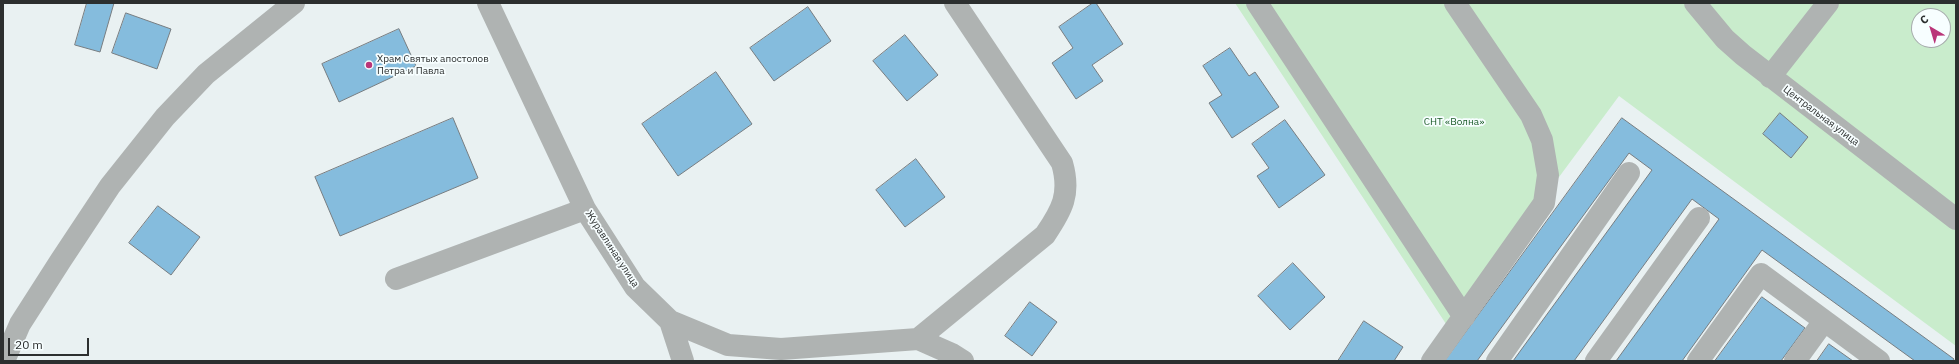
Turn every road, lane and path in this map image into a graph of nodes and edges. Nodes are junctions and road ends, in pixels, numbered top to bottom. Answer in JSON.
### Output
{"nodes":[{"id":1,"x":294,"y":3,"type":"edge"},
{"id":2,"x":488,"y":3,"type":"edge"},
{"id":3,"x":955,"y":3,"type":"edge"},
{"id":4,"x":1257,"y":3,"type":"edge"},
{"id":5,"x":1455,"y":3,"type":"edge"},
{"id":6,"x":1695,"y":3,"type":"edge"},
{"id":7,"x":1828,"y":3,"type":"edge"},
{"id":8,"x":1770,"y":76,"type":"junction"},
{"id":9,"x":1628,"y":173,"type":"dead end"},
{"id":10,"x":586,"y":209,"type":"junction"},
{"id":11,"x":1699,"y":218,"type":"dead end"},
{"id":12,"x":1956,"y":219,"type":"edge"},
{"id":13,"x":396,"y":279,"type":"dead end"},
{"id":14,"x":1464,"y":317,"type":"junction"},
{"id":15,"x":670,"y":321,"type":"junction"},
{"id":16,"x":1824,"y":321,"type":"junction"},
{"id":17,"x":918,"y":339,"type":"junction"},
{"id":18,"x":826,"y":353,"type":"edge"},
{"id":19,"x":4,"y":361,"type":"edge"},
{"id":20,"x":683,"y":361,"type":"edge"},
{"id":21,"x":963,"y":361,"type":"edge"},
{"id":22,"x":1432,"y":361,"type":"edge"},
{"id":23,"x":1498,"y":361,"type":"edge"},
{"id":24,"x":1596,"y":361,"type":"edge"},
{"id":25,"x":1698,"y":361,"type":"edge"},
{"id":26,"x":1796,"y":361,"type":"edge"},
{"id":27,"x":1879,"y":361,"type":"edge"}],
"edges":[{"from":1,"to":19,"type":"street"},
{"from":2,"to":10,"type":"street","name":"Журавлиная улица"},
{"from":3,"to":17,"type":"street"},
{"from":4,"to":14,"type":"street"},
{"from":5,"to":14,"type":"street"},
{"from":6,"to":8,"type":"street","name":"Центральная улица"},
{"from":7,"to":8,"type":"street"},
{"from":8,"to":12,"type":"street","name":"Центральная улица"},
{"from":9,"to":23,"type":"street"},
{"from":10,"to":13,"type":"street"},
{"from":10,"to":15,"type":"street","name":"Журавлиная улица"},
{"from":11,"to":24,"type":"street"},
{"from":14,"to":22,"type":"street"},
{"from":15,"to":18,"type":"street","name":"Журавлиная улица"},
{"from":15,"to":20,"type":"street"},
{"from":16,"to":25,"type":"street"},
{"from":16,"to":26,"type":"street"},
{"from":16,"to":27,"type":"street"},
{"from":17,"to":18,"type":"street","name":"Журавлиная улица"},
{"from":17,"to":21,"type":"street","name":"Журавлиная улица"}]}
